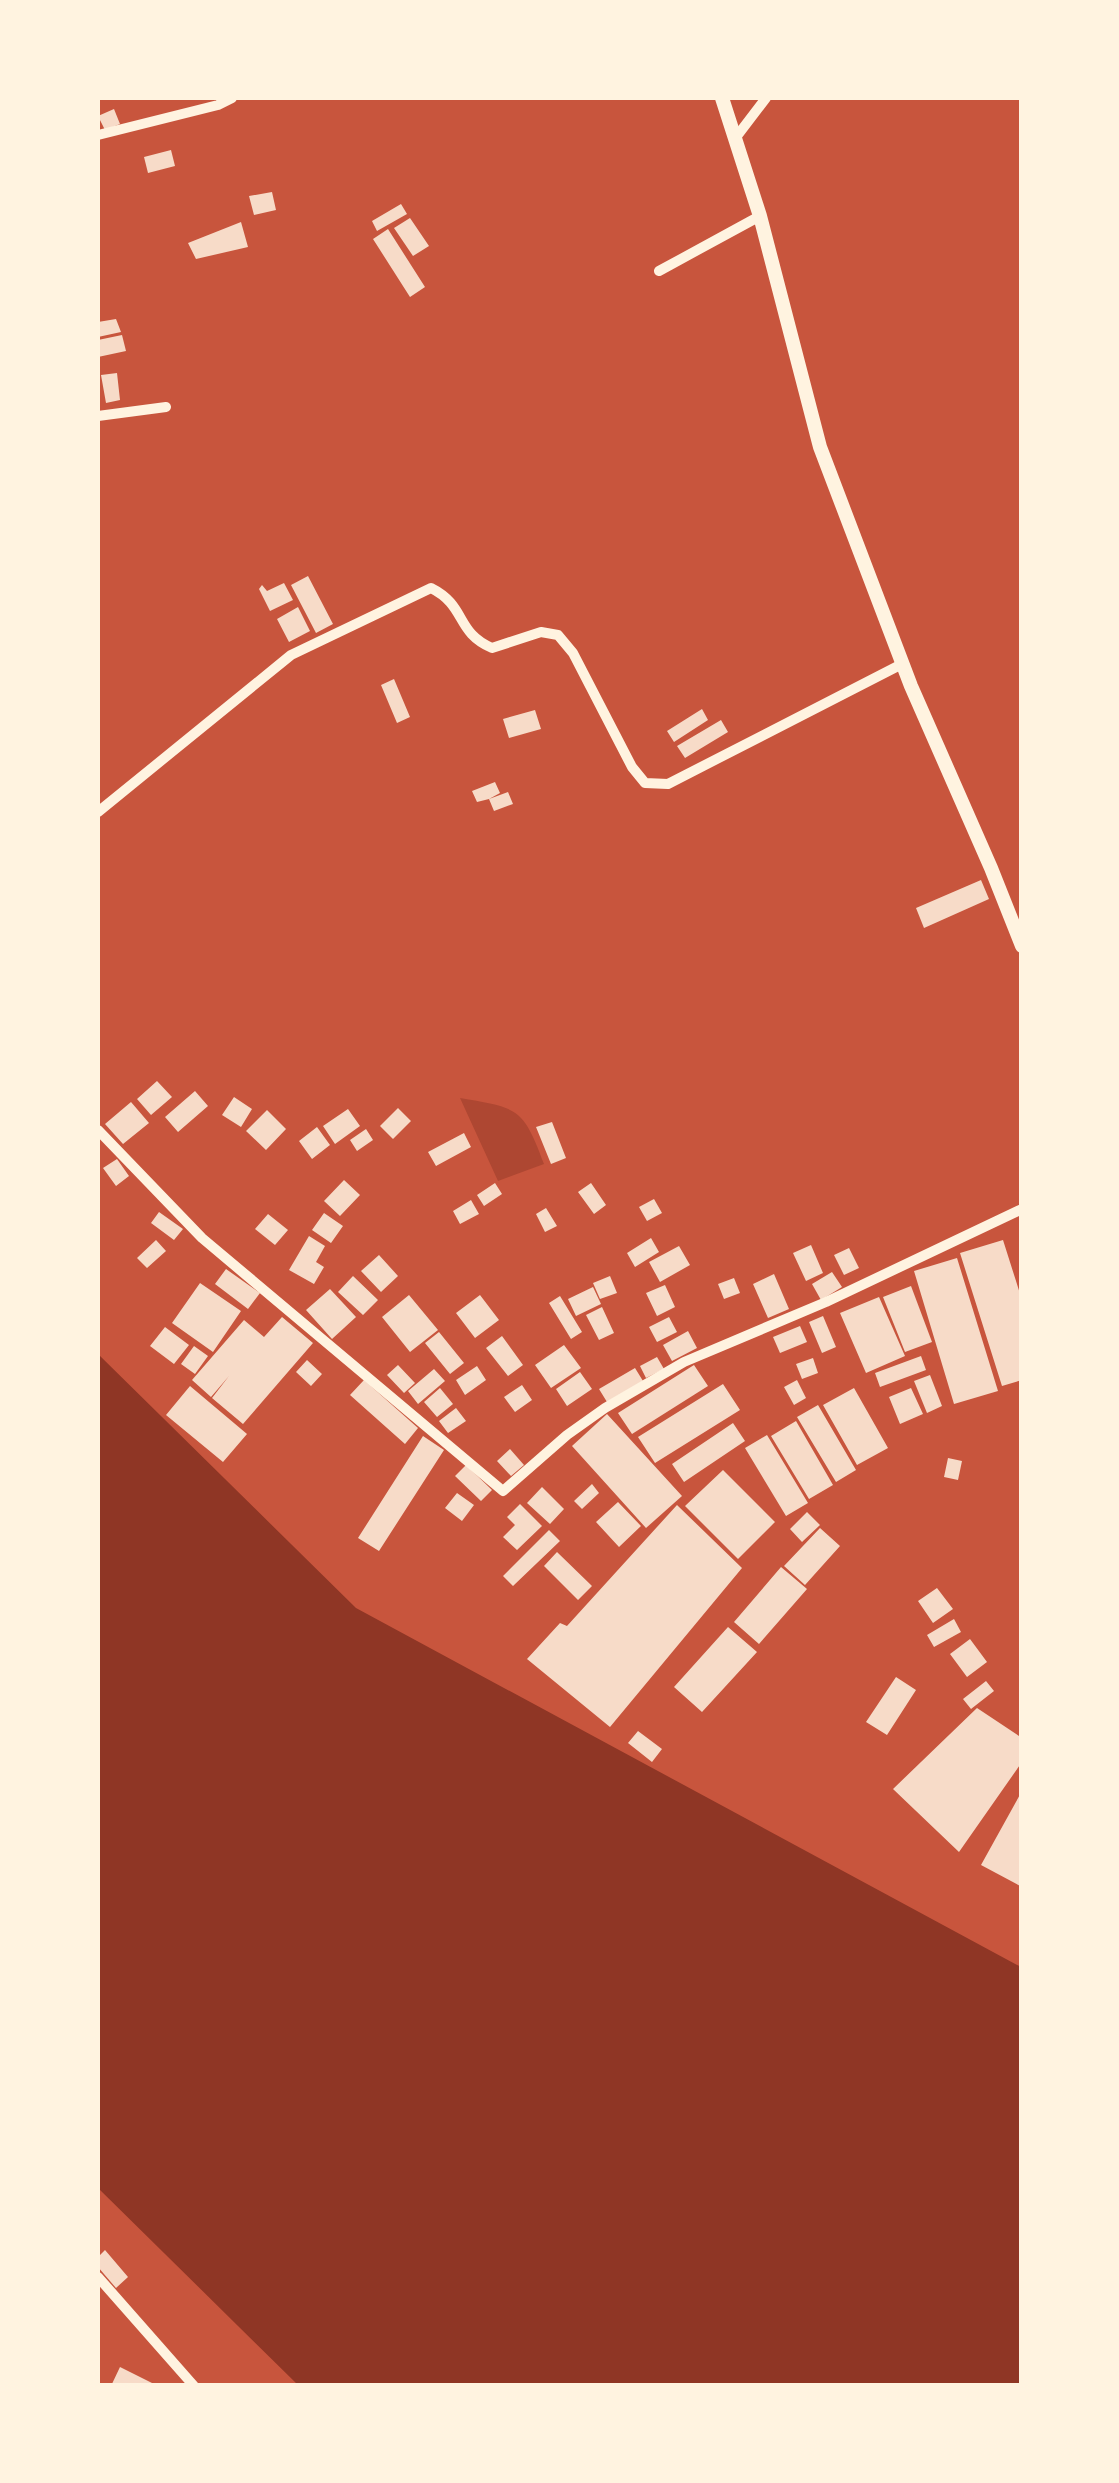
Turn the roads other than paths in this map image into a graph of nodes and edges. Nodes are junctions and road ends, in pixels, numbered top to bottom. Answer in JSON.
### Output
{"nodes":[{"id":1,"x":232,"y":98,"type":"edge"},
{"id":2,"x":722,"y":98,"type":"edge"},
{"id":3,"x":766,"y":98,"type":"edge"},
{"id":4,"x":98,"y":135,"type":"edge"},
{"id":5,"x":736,"y":136,"type":"junction"},
{"id":6,"x":760,"y":216,"type":"junction"},
{"id":7,"x":659,"y":271,"type":"dead end"},
{"id":8,"x":166,"y":407,"type":"dead end"},
{"id":9,"x":98,"y":416,"type":"edge"},
{"id":10,"x":902,"y":664,"type":"junction"},
{"id":11,"x":98,"y":812,"type":"edge"},
{"id":12,"x":1022,"y":946,"type":"edge"},
{"id":13,"x":98,"y":1130,"type":"edge"},
{"id":14,"x":1022,"y":1209,"type":"edge"},
{"id":15,"x":98,"y":2277,"type":"edge"},
{"id":16,"x":194,"y":2386,"type":"edge"}],
"edges":[{"from":1,"to":4,"type":"street"},
{"from":2,"to":5,"type":"main road"},
{"from":3,"to":5,"type":"street"},
{"from":5,"to":6,"type":"main road"},
{"from":6,"to":7,"type":"street"},
{"from":6,"to":10,"type":"main road"},
{"from":8,"to":9,"type":"street"},
{"from":10,"to":11,"type":"street"},
{"from":10,"to":12,"type":"main road"},
{"from":13,"to":14,"type":"street"},
{"from":15,"to":16,"type":"street"}]}
